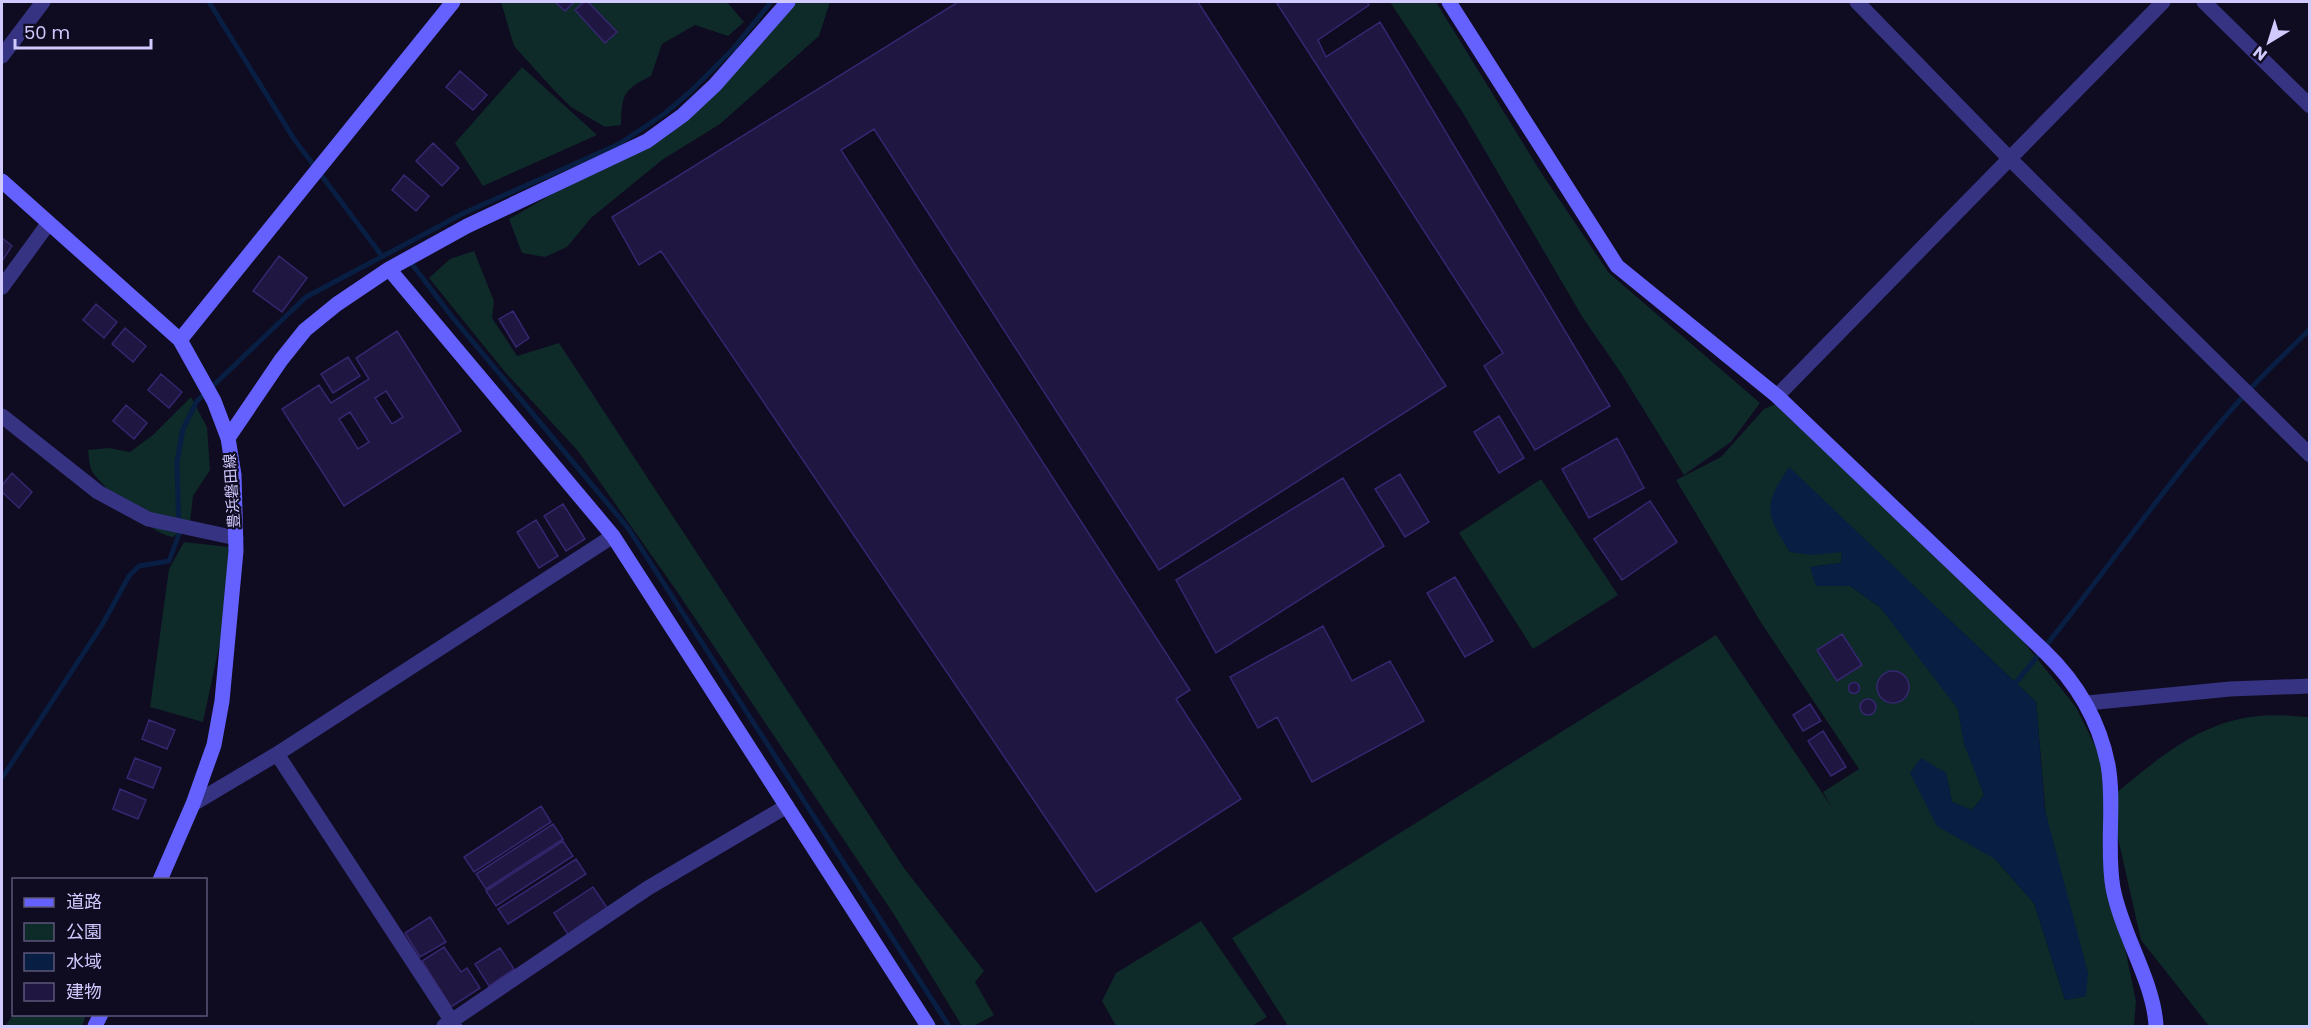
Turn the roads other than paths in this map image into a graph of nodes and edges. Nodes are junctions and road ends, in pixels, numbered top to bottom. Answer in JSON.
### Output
{"nodes":[{"id":1,"x":43,"y":2,"type":"edge"},
{"id":2,"x":453,"y":2,"type":"edge"},
{"id":3,"x":788,"y":2,"type":"edge"},
{"id":4,"x":1449,"y":2,"type":"edge"},
{"id":5,"x":1857,"y":2,"type":"edge"},
{"id":6,"x":2163,"y":2,"type":"edge"},
{"id":7,"x":2204,"y":2,"type":"edge"},
{"id":8,"x":2,"y":56,"type":"edge"},
{"id":9,"x":2310,"y":106,"type":"edge"},
{"id":10,"x":2008,"y":157,"type":"junction"},
{"id":11,"x":2,"y":182,"type":"edge"},
{"id":12,"x":48,"y":224,"type":"junction"},
{"id":13,"x":389,"y":269,"type":"junction"},
{"id":14,"x":2,"y":287,"type":"edge"},
{"id":15,"x":180,"y":340,"type":"junction"},
{"id":16,"x":1777,"y":396,"type":"junction"},
{"id":17,"x":2,"y":416,"type":"edge"},
{"id":18,"x":228,"y":438,"type":"junction"},
{"id":19,"x":2310,"y":455,"type":"edge"},
{"id":20,"x":613,"y":536,"type":"junction"},
{"id":21,"x":236,"y":538,"type":"junction"},
{"id":22,"x":2310,"y":686,"type":"edge"},
{"id":23,"x":2087,"y":704,"type":"junction"},
{"id":24,"x":277,"y":754,"type":"junction"},
{"id":25,"x":193,"y":804,"type":"junction"},
{"id":26,"x":787,"y":806,"type":"junction"},
{"id":27,"x":160,"y":878,"type":"edge"},
{"id":28,"x":450,"y":1025,"type":"edge"},
{"id":29,"x":928,"y":1026,"type":"edge"},
{"id":30,"x":2156,"y":1026,"type":"edge"}],
"edges":[{"from":1,"to":8,"type":"street"},
{"from":2,"to":15,"type":"street"},
{"from":3,"to":13,"type":"street"},
{"from":4,"to":16,"type":"street"},
{"from":5,"to":10,"type":"street"},
{"from":6,"to":10,"type":"street"},
{"from":7,"to":9,"type":"street"},
{"from":10,"to":16,"type":"street"},
{"from":10,"to":19,"type":"street"},
{"from":11,"to":12,"type":"street","name":"豊浜磐田線"},
{"from":12,"to":14,"type":"street"},
{"from":12,"to":15,"type":"street","name":"豊浜磐田線"},
{"from":13,"to":18,"type":"street"},
{"from":13,"to":20,"type":"street"},
{"from":15,"to":18,"type":"street","name":"豊浜磐田線"},
{"from":16,"to":23,"type":"street"},
{"from":17,"to":21,"type":"street"},
{"from":18,"to":21,"type":"street","name":"豊浜磐田線"},
{"from":20,"to":24,"type":"street"},
{"from":20,"to":26,"type":"street"},
{"from":21,"to":25,"type":"street","name":"豊浜磐田線"},
{"from":22,"to":23,"type":"street"},
{"from":23,"to":30,"type":"street"},
{"from":24,"to":25,"type":"street"},
{"from":24,"to":28,"type":"street"},
{"from":25,"to":27,"type":"street","name":"豊浜磐田線"},
{"from":26,"to":28,"type":"street"},
{"from":26,"to":29,"type":"street"}]}
